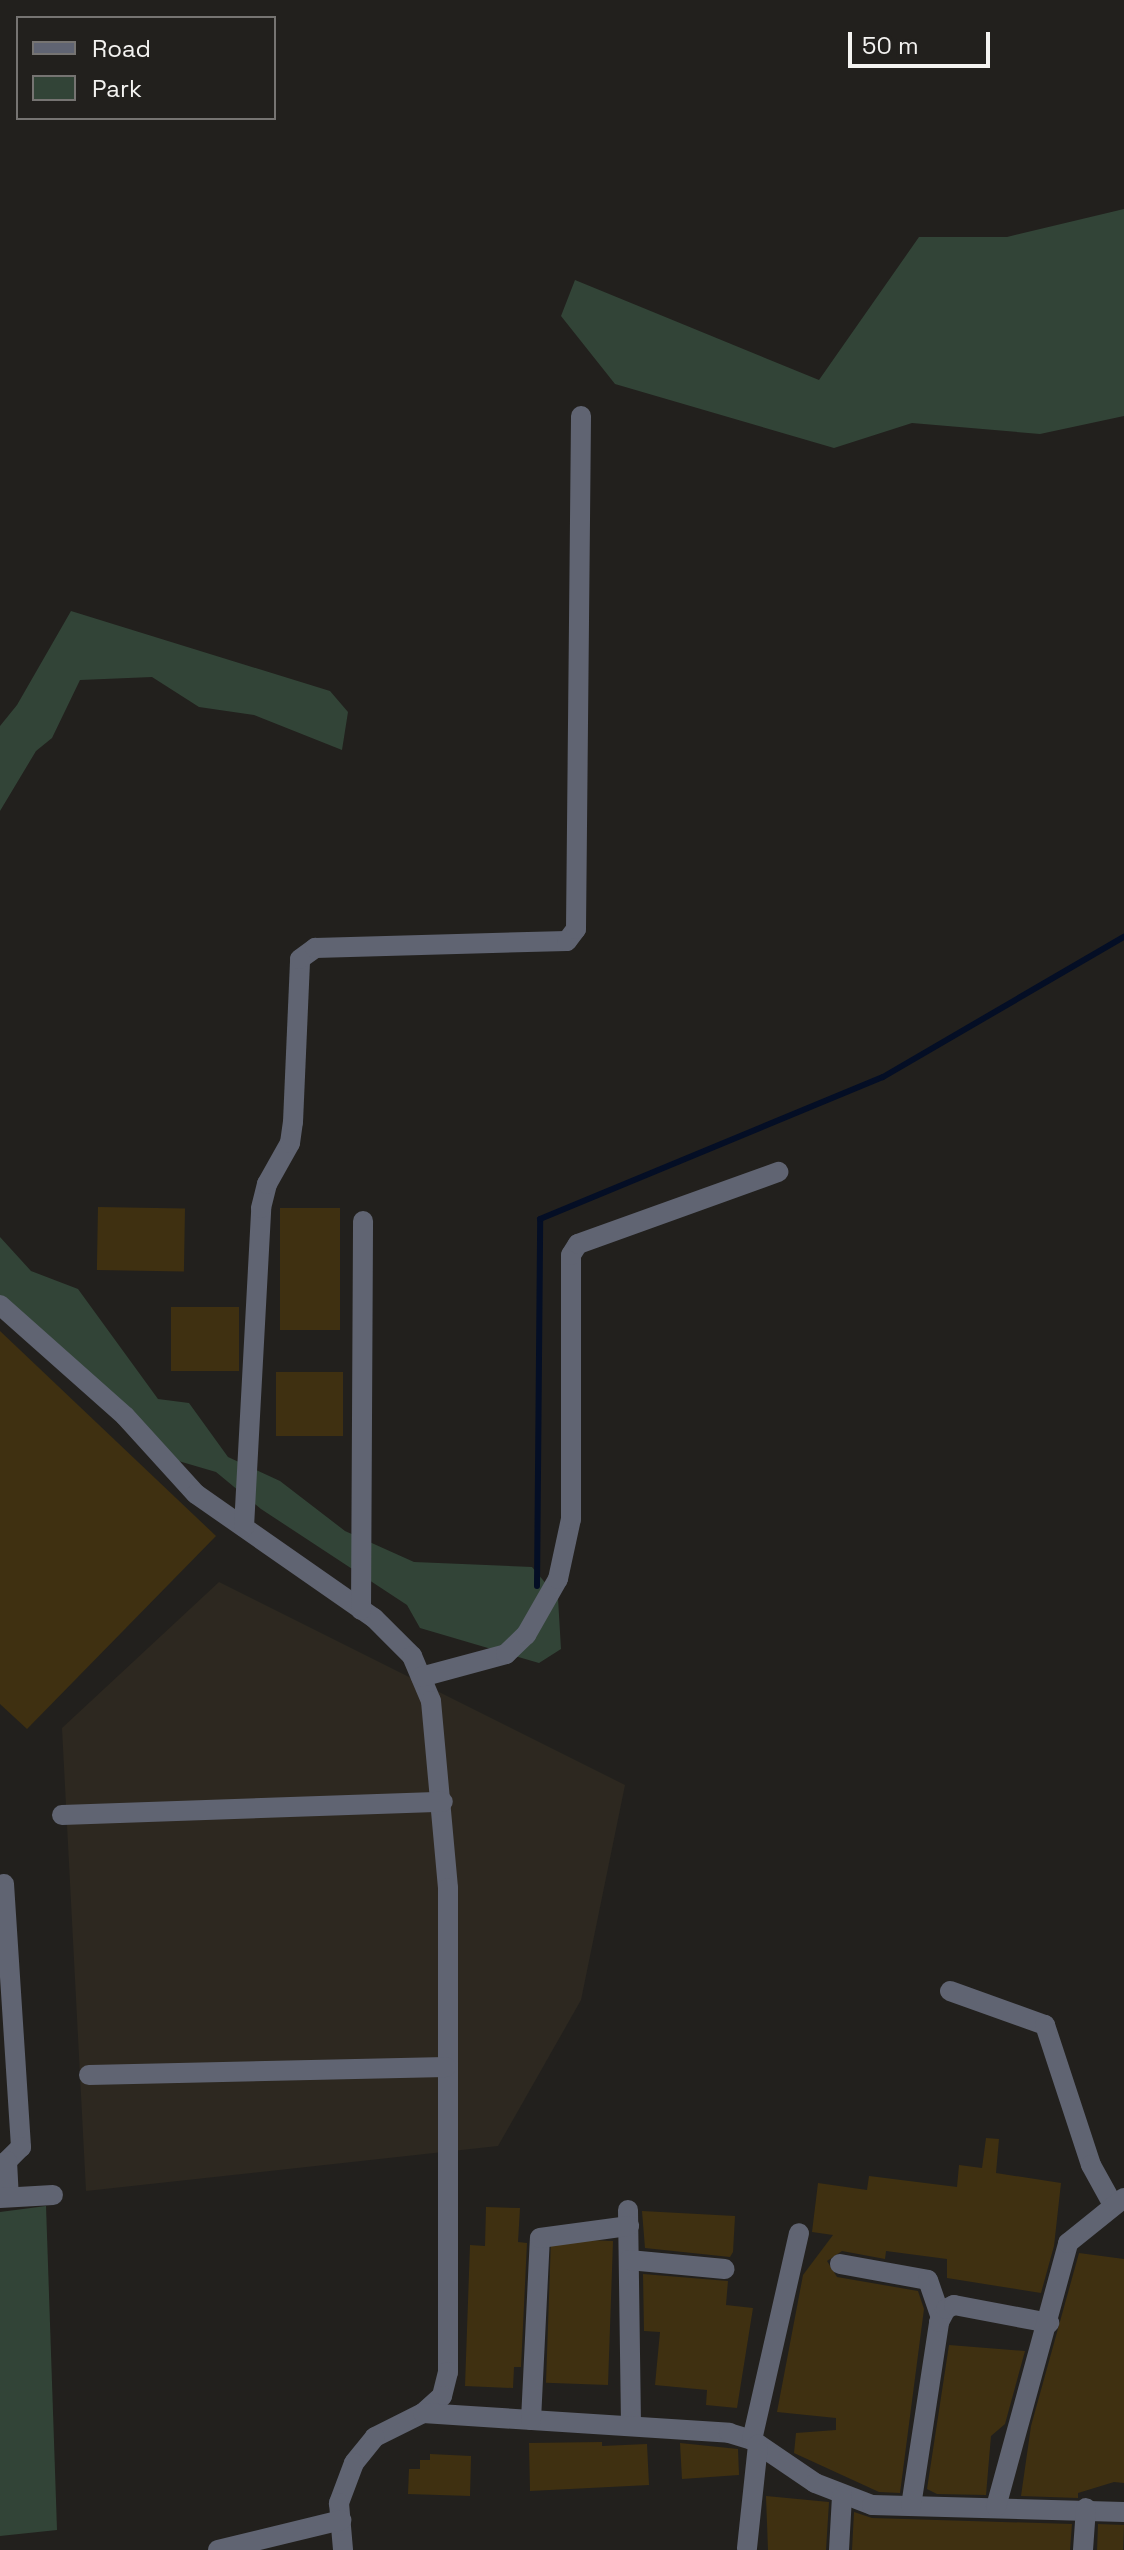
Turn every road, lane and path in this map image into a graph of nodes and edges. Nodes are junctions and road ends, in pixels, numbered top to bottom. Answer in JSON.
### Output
{"nodes":[{"id":1,"x":581,"y":416,"type":"dead end"},
{"id":2,"x":778,"y":1172,"type":"dead end"},
{"id":3,"x":363,"y":1221,"type":"dead end"},
{"id":4,"x":0,"y":1305,"type":"edge"},
{"id":5,"x":244,"y":1527,"type":"junction"},
{"id":6,"x":361,"y":1610,"type":"junction"},
{"id":7,"x":421,"y":1677,"type":"junction"},
{"id":8,"x":443,"y":1802,"type":"junction"},
{"id":9,"x":62,"y":1815,"type":"dead end"},
{"id":10,"x":4,"y":1884,"type":"dead end"},
{"id":11,"x":950,"y":1991,"type":"dead end"},
{"id":12,"x":446,"y":2067,"type":"junction"},
{"id":13,"x":89,"y":2075,"type":"dead end"},
{"id":14,"x":3,"y":2161,"type":"edge"},
{"id":15,"x":53,"y":2195,"type":"dead end"},
{"id":16,"x":5,"y":2198,"type":"edge"},
{"id":17,"x":1118,"y":2200,"type":"edge"},
{"id":18,"x":799,"y":2233,"type":"dead end"},
{"id":19,"x":629,"y":2260,"type":"junction"},
{"id":20,"x":840,"y":2264,"type":"dead end"},
{"id":21,"x":725,"y":2269,"type":"dead end"},
{"id":22,"x":941,"y":2317,"type":"junction"},
{"id":23,"x":1049,"y":2323,"type":"junction"},
{"id":24,"x":423,"y":2413,"type":"junction"},
{"id":25,"x":531,"y":2420,"type":"junction"},
{"id":26,"x":631,"y":2426,"type":"junction"},
{"id":27,"x":755,"y":2442,"type":"junction"},
{"id":28,"x":842,"y":2496,"type":"junction"},
{"id":29,"x":911,"y":2506,"type":"junction"},
{"id":30,"x":996,"y":2507,"type":"junction"},
{"id":31,"x":1086,"y":2508,"type":"junction"},
{"id":32,"x":1124,"y":2512,"type":"edge"},
{"id":33,"x":341,"y":2520,"type":"junction"},
{"id":34,"x":747,"y":2548,"type":"edge"},
{"id":35,"x":221,"y":2550,"type":"edge"},
{"id":36,"x":343,"y":2550,"type":"edge"},
{"id":37,"x":839,"y":2550,"type":"edge"},
{"id":38,"x":1083,"y":2550,"type":"edge"}],
"edges":[{"from":1,"to":5,"type":"street"},
{"from":2,"to":7,"type":"street"},
{"from":3,"to":6,"type":"street"},
{"from":4,"to":5,"type":"street"},
{"from":5,"to":6,"type":"street"},
{"from":6,"to":7,"type":"street"},
{"from":7,"to":8,"type":"street"},
{"from":8,"to":9,"type":"street"},
{"from":8,"to":12,"type":"street"},
{"from":10,"to":14,"type":"street"},
{"from":11,"to":17,"type":"street"},
{"from":12,"to":13,"type":"street"},
{"from":12,"to":24,"type":"street"},
{"from":14,"to":16,"type":"street"},
{"from":15,"to":16,"type":"street"},
{"from":17,"to":23,"type":"street"},
{"from":18,"to":27,"type":"street"},
{"from":19,"to":21,"type":"street"},
{"from":19,"to":25,"type":"street"},
{"from":19,"to":26,"type":"street"},
{"from":20,"to":22,"type":"street"},
{"from":22,"to":23,"type":"street"},
{"from":22,"to":29,"type":"street"},
{"from":23,"to":30,"type":"street"},
{"from":24,"to":25,"type":"street"},
{"from":24,"to":33,"type":"street"},
{"from":25,"to":26,"type":"street"},
{"from":26,"to":27,"type":"street"},
{"from":27,"to":28,"type":"street"},
{"from":27,"to":34,"type":"street"},
{"from":28,"to":29,"type":"street"},
{"from":28,"to":37,"type":"street"},
{"from":29,"to":30,"type":"street"},
{"from":30,"to":31,"type":"street"},
{"from":31,"to":32,"type":"street"},
{"from":31,"to":38,"type":"street"},
{"from":33,"to":35,"type":"street"},
{"from":33,"to":36,"type":"street"}]}
